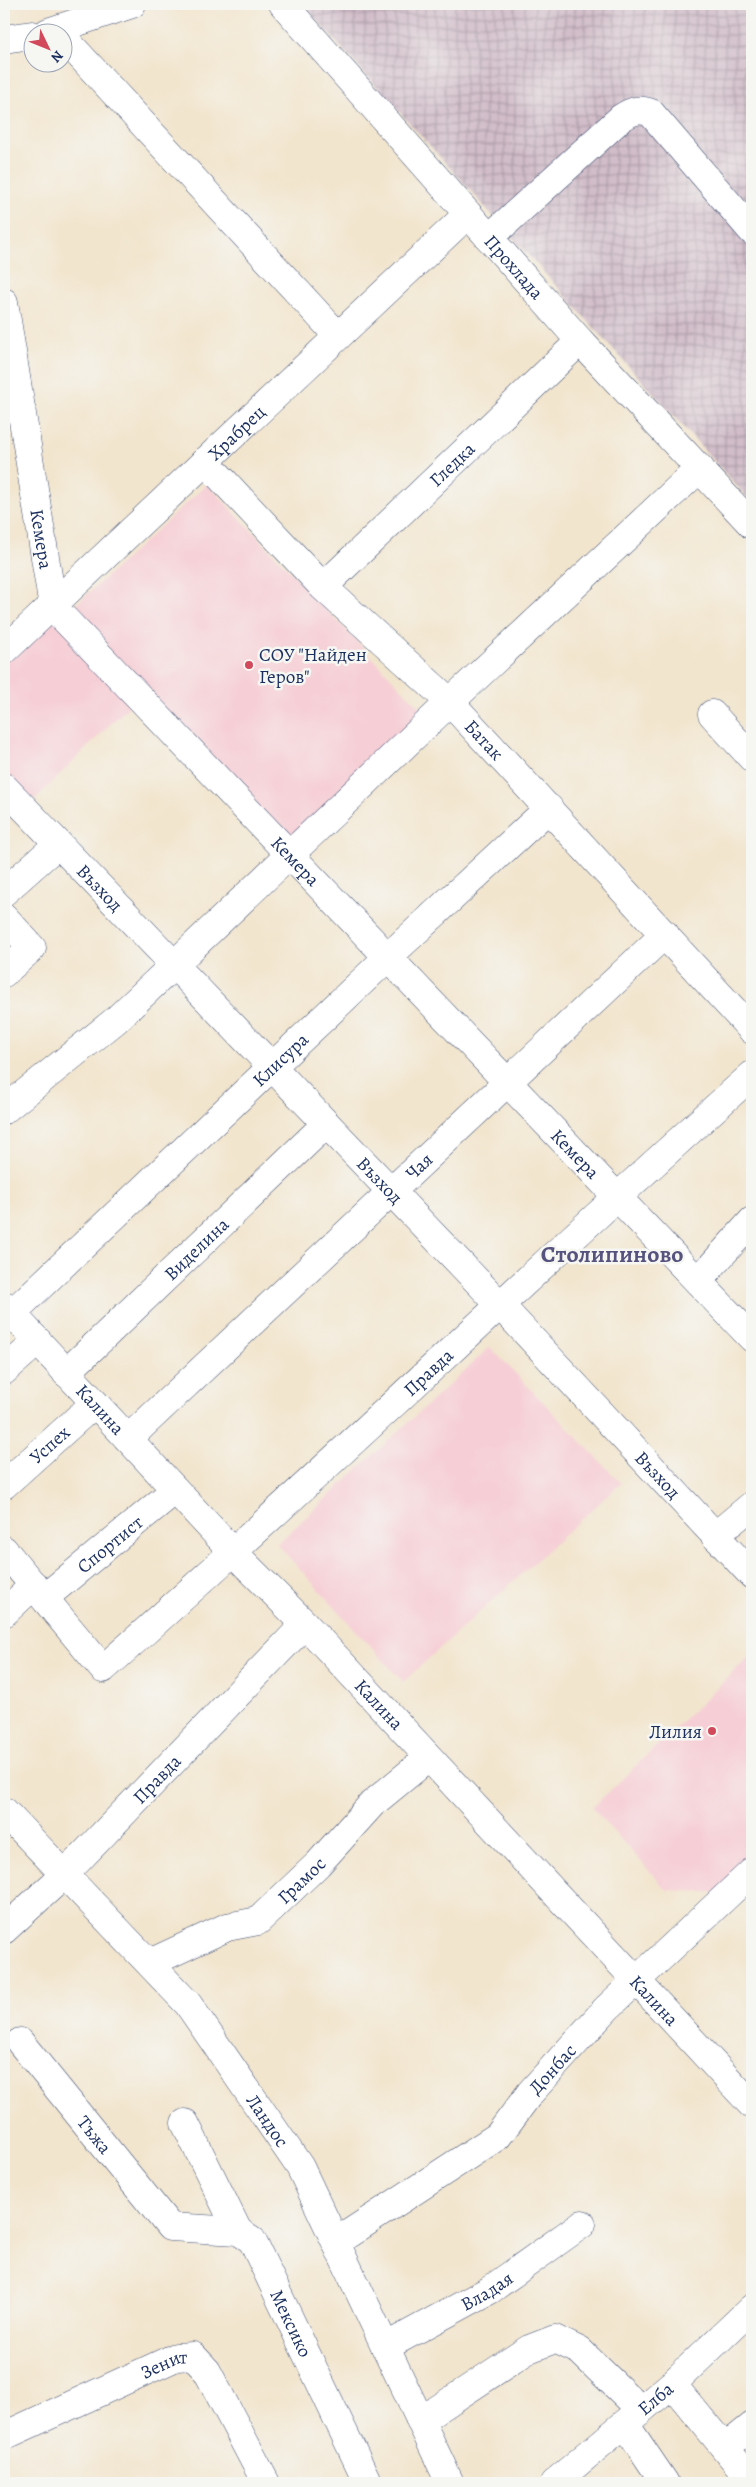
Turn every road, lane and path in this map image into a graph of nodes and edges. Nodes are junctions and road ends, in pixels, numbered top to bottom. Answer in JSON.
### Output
{"nodes":[{"id":1,"x":132,"y":4,"type":"edge"},
{"id":2,"x":283,"y":4,"type":"edge"},
{"id":3,"x":72,"y":26,"type":"edge"},
{"id":4,"x":22,"y":37,"type":"edge"},
{"id":5,"x":4,"y":39,"type":"edge"},
{"id":6,"x":72,"y":54,"type":"edge"},
{"id":7,"x":468,"y":214,"type":"junction"},
{"id":8,"x":752,"y":231,"type":"edge"},
{"id":9,"x":489,"y":238,"type":"junction"},
{"id":10,"x":4,"y":302,"type":"edge"},
{"id":11,"x":338,"y":336,"type":"junction"},
{"id":12,"x":580,"y":341,"type":"junction"},
{"id":13,"x":205,"y":461,"type":"junction"},
{"id":14,"x":700,"y":468,"type":"junction"},
{"id":15,"x":752,"y":525,"type":"edge"},
{"id":16,"x":323,"y":588,"type":"junction"},
{"id":17,"x":53,"y":607,"type":"junction"},
{"id":18,"x":4,"y":651,"type":"edge"},
{"id":19,"x":450,"y":702,"type":"junction"},
{"id":20,"x":712,"y":714,"type":"dead end"},
{"id":21,"x":752,"y":758,"type":"edge"},
{"id":22,"x":4,"y":787,"type":"edge"},
{"id":23,"x":549,"y":808,"type":"junction"},
{"id":24,"x":58,"y":844,"type":"junction"},
{"id":25,"x":290,"y":855,"type":"junction"},
{"id":26,"x":4,"y":892,"type":"edge"},
{"id":27,"x":4,"y":917,"type":"edge"},
{"id":28,"x":665,"y":934,"type":"junction"},
{"id":29,"x":388,"y":957,"type":"junction"},
{"id":30,"x":174,"y":964,"type":"junction"},
{"id":31,"x":4,"y":973,"type":"edge"},
{"id":32,"x":752,"y":1030,"type":"edge"},
{"id":33,"x":272,"y":1067,"type":"junction"},
{"id":34,"x":752,"y":1075,"type":"edge"},
{"id":35,"x":506,"y":1081,"type":"junction"},
{"id":36,"x":4,"y":1110,"type":"edge"},
{"id":37,"x":326,"y":1124,"type":"junction"},
{"id":38,"x":392,"y":1193,"type":"junction"},
{"id":39,"x":617,"y":1196,"type":"junction"},
{"id":40,"x":752,"y":1221,"type":"edge"},
{"id":41,"x":698,"y":1281,"type":"junction"},
{"id":42,"x":501,"y":1306,"type":"junction"},
{"id":43,"x":8,"y":1309,"type":"edge"},
{"id":44,"x":752,"y":1338,"type":"edge"},
{"id":45,"x":38,"y":1341,"type":"junction"},
{"id":46,"x":4,"y":1371,"type":"edge"},
{"id":47,"x":66,"y":1373,"type":"junction"},
{"id":48,"x":95,"y":1403,"type":"junction"},
{"id":49,"x":128,"y":1439,"type":"junction"},
{"id":50,"x":4,"y":1485,"type":"edge"},
{"id":51,"x":175,"y":1490,"type":"junction"},
{"id":52,"x":752,"y":1506,"type":"edge"},
{"id":53,"x":715,"y":1536,"type":"junction"},
{"id":54,"x":4,"y":1550,"type":"edge"},
{"id":55,"x":234,"y":1553,"type":"junction"},
{"id":56,"x":752,"y":1575,"type":"edge"},
{"id":57,"x":39,"y":1592,"type":"junction"},
{"id":58,"x":4,"y":1613,"type":"edge"},
{"id":59,"x":305,"y":1624,"type":"junction"},
{"id":60,"x":428,"y":1758,"type":"junction"},
{"id":61,"x":4,"y":1811,"type":"edge"},
{"id":62,"x":752,"y":1872,"type":"edge"},
{"id":63,"x":64,"y":1875,"type":"junction"},
{"id":64,"x":4,"y":1930,"type":"edge"},
{"id":65,"x":150,"y":1963,"type":"junction"},
{"id":66,"x":636,"y":1979,"type":"junction"},
{"id":67,"x":20,"y":2042,"type":"dead end"},
{"id":68,"x":752,"y":2104,"type":"edge"},
{"id":69,"x":185,"y":2123,"type":"dead end"},
{"id":70,"x":582,"y":2224,"type":"dead end"},
{"id":71,"x":238,"y":2231,"type":"junction"},
{"id":72,"x":336,"y":2242,"type":"junction"},
{"id":73,"x":752,"y":2308,"type":"edge"},
{"id":74,"x":384,"y":2347,"type":"junction"},
{"id":75,"x":672,"y":2384,"type":"junction"},
{"id":76,"x":633,"y":2417,"type":"junction"},
{"id":77,"x":420,"y":2421,"type":"junction"},
{"id":78,"x":752,"y":2426,"type":"edge"},
{"id":79,"x":4,"y":2436,"type":"edge"},
{"id":80,"x":725,"y":2448,"type":"junction"},
{"id":81,"x":752,"y":2481,"type":"edge"},
{"id":82,"x":266,"y":2483,"type":"edge"},
{"id":83,"x":368,"y":2483,"type":"edge"},
{"id":84,"x":450,"y":2483,"type":"edge"},
{"id":85,"x":554,"y":2483,"type":"edge"},
{"id":86,"x":665,"y":2483,"type":"edge"}],
"edges":[{"from":1,"to":3,"type":"street"},
{"from":2,"to":7,"type":"street","name":"Прохлада"},
{"from":4,"to":5,"type":"street"},
{"from":6,"to":11,"type":"street"},
{"from":7,"to":9,"type":"street","name":"Прохлада"},
{"from":7,"to":11,"type":"street","name":"Храбрец"},
{"from":8,"to":9,"type":"street"},
{"from":9,"to":12,"type":"street","name":"Прохлада"},
{"from":10,"to":17,"type":"street","name":"Кемера"},
{"from":11,"to":13,"type":"street","name":"Храбрец"},
{"from":12,"to":14,"type":"street","name":"Прохлада"},
{"from":12,"to":16,"type":"street","name":"Гледка"},
{"from":13,"to":16,"type":"street","name":"Батак"},
{"from":13,"to":17,"type":"street","name":"Храбрец"},
{"from":14,"to":15,"type":"street","name":"Прохлада"},
{"from":14,"to":19,"type":"street"},
{"from":16,"to":19,"type":"street","name":"Батак"},
{"from":17,"to":18,"type":"street","name":"Храбрец"},
{"from":17,"to":25,"type":"street","name":"Кемера"},
{"from":19,"to":23,"type":"street","name":"Батак"},
{"from":19,"to":25,"type":"street"},
{"from":20,"to":21,"type":"street"},
{"from":22,"to":24,"type":"street","name":"Възход"},
{"from":23,"to":28,"type":"street","name":"Батак"},
{"from":23,"to":29,"type":"street","name":"Клисура"},
{"from":24,"to":26,"type":"street"},
{"from":24,"to":30,"type":"street","name":"Възход"},
{"from":25,"to":29,"type":"street","name":"Кемера"},
{"from":25,"to":30,"type":"street"},
{"from":27,"to":31,"type":"street"},
{"from":28,"to":32,"type":"street","name":"Батак"},
{"from":28,"to":35,"type":"street","name":"Чая"},
{"from":29,"to":33,"type":"street","name":"Клисура"},
{"from":29,"to":35,"type":"street","name":"Кемера"},
{"from":30,"to":33,"type":"street","name":"Възход"},
{"from":30,"to":36,"type":"street"},
{"from":33,"to":37,"type":"street","name":"Възход"},
{"from":33,"to":43,"type":"street","name":"Клисура"},
{"from":34,"to":39,"type":"street","name":"Правда"},
{"from":35,"to":38,"type":"street","name":"Чая"},
{"from":35,"to":39,"type":"street","name":"Кемера"},
{"from":37,"to":38,"type":"street","name":"Възход"},
{"from":37,"to":47,"type":"street","name":"Виделина"},
{"from":38,"to":42,"type":"street","name":"Възход"},
{"from":38,"to":49,"type":"street","name":"Чая"},
{"from":39,"to":41,"type":"street","name":"Кемера"},
{"from":39,"to":42,"type":"street","name":"Правда"},
{"from":40,"to":41,"type":"street"},
{"from":41,"to":44,"type":"street","name":"Кемера"},
{"from":42,"to":53,"type":"street","name":"Възход"},
{"from":42,"to":55,"type":"street","name":"Правда"},
{"from":43,"to":45,"type":"street","name":"Калина"},
{"from":45,"to":46,"type":"street"},
{"from":45,"to":47,"type":"street","name":"Калина"},
{"from":47,"to":48,"type":"street","name":"Калина"},
{"from":48,"to":49,"type":"street","name":"Калина"},
{"from":48,"to":50,"type":"street","name":"Успех"},
{"from":49,"to":51,"type":"street","name":"Калина"},
{"from":51,"to":55,"type":"street","name":"Калина"},
{"from":51,"to":57,"type":"street","name":"Спортист"},
{"from":52,"to":53,"type":"street"},
{"from":53,"to":56,"type":"street","name":"Възход"},
{"from":54,"to":57,"type":"street"},
{"from":55,"to":57,"type":"street","name":"Правда"},
{"from":55,"to":59,"type":"street","name":"Калина"},
{"from":57,"to":58,"type":"street","name":"Спортист"},
{"from":59,"to":60,"type":"street","name":"Калина"},
{"from":59,"to":63,"type":"street","name":"Правда"},
{"from":60,"to":65,"type":"street","name":"Грамос"},
{"from":60,"to":66,"type":"street","name":"Калина"},
{"from":61,"to":63,"type":"street","name":"Ландос"},
{"from":62,"to":66,"type":"street","name":"Донбас"},
{"from":63,"to":64,"type":"street","name":"Правда"},
{"from":63,"to":65,"type":"street","name":"Ландос"},
{"from":65,"to":72,"type":"street","name":"Ландос"},
{"from":66,"to":68,"type":"street","name":"Калина"},
{"from":66,"to":72,"type":"street","name":"Донбас"},
{"from":67,"to":71,"type":"street","name":"Тъжа"},
{"from":69,"to":71,"type":"street"},
{"from":70,"to":74,"type":"street","name":"Владая"},
{"from":71,"to":83,"type":"street","name":"Мексико"},
{"from":72,"to":74,"type":"street","name":"Ландос"},
{"from":73,"to":75,"type":"street","name":"Елба"},
{"from":74,"to":77,"type":"street","name":"Ландос"},
{"from":75,"to":76,"type":"street","name":"Елба"},
{"from":75,"to":80,"type":"street"},
{"from":76,"to":77,"type":"street"},
{"from":76,"to":85,"type":"street","name":"Елба"},
{"from":76,"to":86,"type":"street"},
{"from":77,"to":84,"type":"street","name":"Ландос"},
{"from":78,"to":80,"type":"street"},
{"from":79,"to":82,"type":"street","name":"Зенит"},
{"from":80,"to":81,"type":"street"}]}
